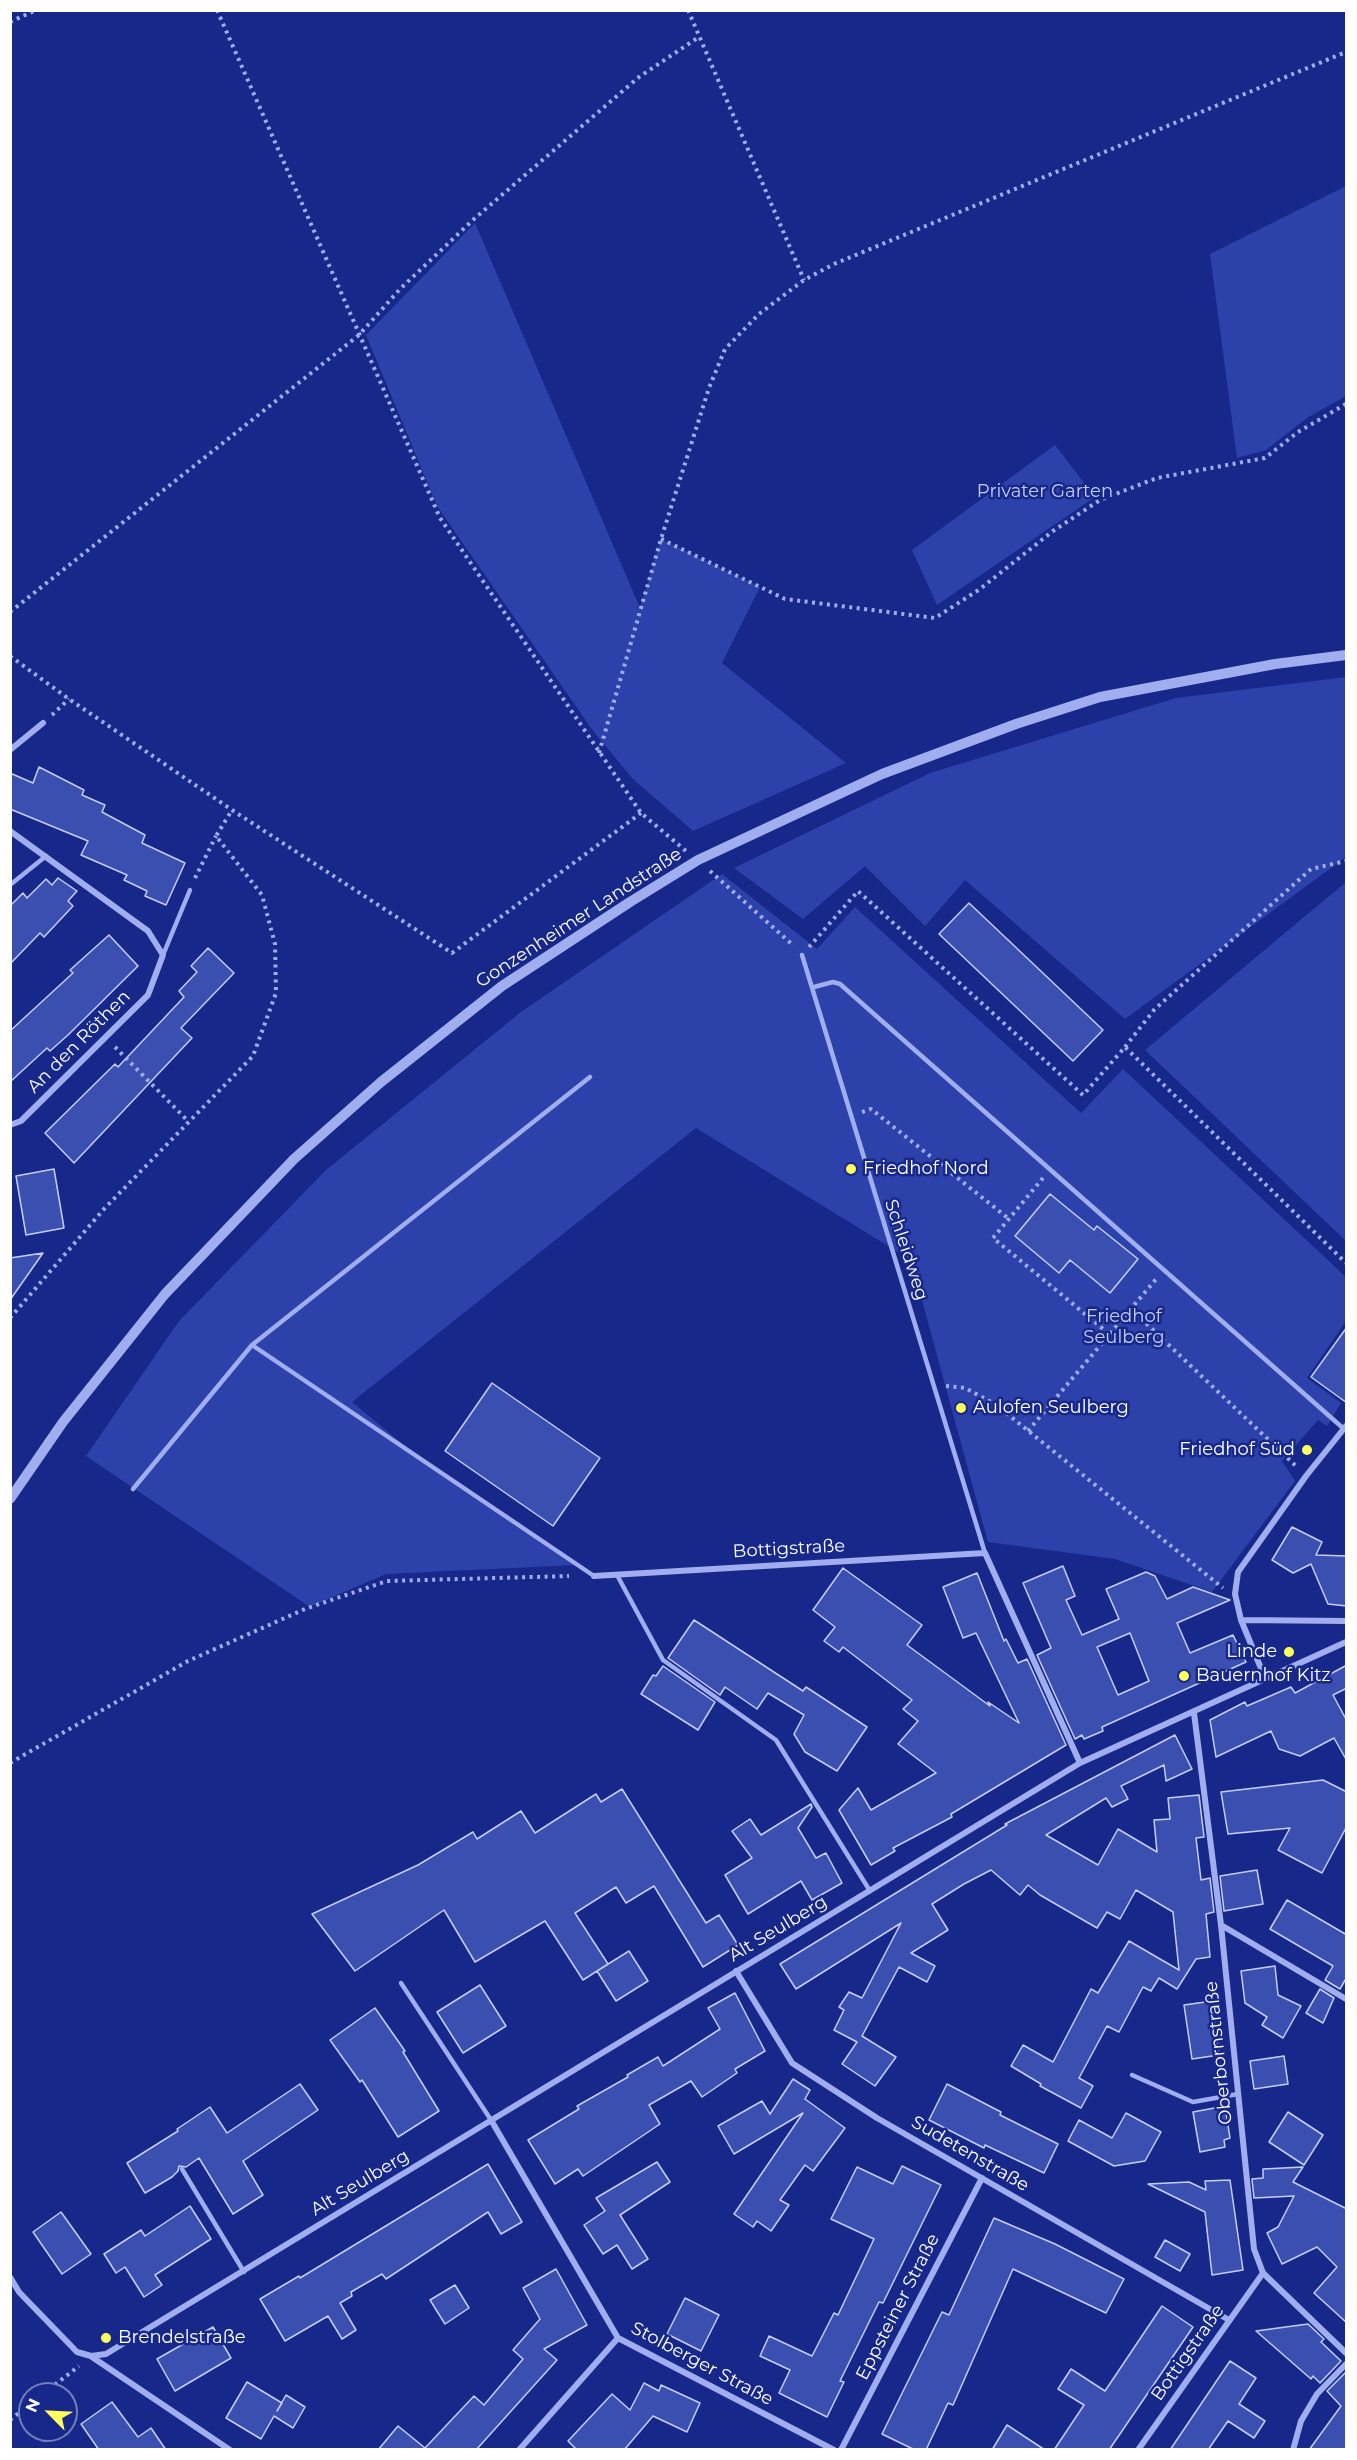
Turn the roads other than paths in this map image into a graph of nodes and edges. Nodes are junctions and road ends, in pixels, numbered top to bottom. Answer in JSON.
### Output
{"nodes":[{"id":1,"x":1347,"y":654,"type":"edge"},
{"id":2,"x":43,"y":723,"type":"road end"},
{"id":3,"x":10,"y":750,"type":"edge"},
{"id":4,"x":10,"y":831,"type":"edge"},
{"id":5,"x":46,"y":856,"type":"junction"},
{"id":6,"x":10,"y":885,"type":"edge"},
{"id":7,"x":190,"y":890,"type":"road end"},
{"id":8,"x":163,"y":955,"type":"junction"},
{"id":9,"x":802,"y":955,"type":"road end"},
{"id":10,"x":814,"y":987,"type":"junction"},
{"id":11,"x":590,"y":1077,"type":"dead end"},
{"id":12,"x":10,"y":1125,"type":"edge"},
{"id":13,"x":252,"y":1345,"type":"junction"},
{"id":14,"x":1346,"y":1427,"type":"edge"},
{"id":15,"x":133,"y":1489,"type":"dead end"},
{"id":16,"x":10,"y":1499,"type":"edge"},
{"id":17,"x":985,"y":1552,"type":"junction"},
{"id":18,"x":617,"y":1575,"type":"junction"},
{"id":19,"x":594,"y":1576,"type":"joint"},
{"id":20,"x":1241,"y":1620,"type":"junction"},
{"id":21,"x":1347,"y":1621,"type":"edge"},
{"id":22,"x":1347,"y":1642,"type":"edge"},
{"id":23,"x":1265,"y":1678,"type":"junction"},
{"id":24,"x":1194,"y":1713,"type":"junction"},
{"id":25,"x":1080,"y":1763,"type":"junction"},
{"id":26,"x":870,"y":1891,"type":"junction"},
{"id":27,"x":1221,"y":1925,"type":"junction"},
{"id":28,"x":736,"y":1971,"type":"junction"},
{"id":29,"x":401,"y":1983,"type":"dead end"},
{"id":30,"x":1347,"y":1999,"type":"edge"},
{"id":31,"x":1132,"y":2075,"type":"dead end"},
{"id":32,"x":1238,"y":2094,"type":"junction"},
{"id":33,"x":492,"y":2120,"type":"junction"},
{"id":34,"x":182,"y":2169,"type":"dead end"},
{"id":35,"x":982,"y":2178,"type":"junction"},
{"id":36,"x":244,"y":2272,"type":"junction"},
{"id":37,"x":1263,"y":2273,"type":"junction"},
{"id":38,"x":10,"y":2277,"type":"edge"},
{"id":39,"x":1229,"y":2320,"type":"junction"},
{"id":40,"x":618,"y":2338,"type":"junction"},
{"id":41,"x":1347,"y":2353,"type":"edge"},
{"id":42,"x":92,"y":2356,"type":"junction"},
{"id":43,"x":1347,"y":2364,"type":"edge"},
{"id":44,"x":230,"y":2450,"type":"edge"},
{"id":45,"x":519,"y":2450,"type":"edge"},
{"id":46,"x":834,"y":2450,"type":"edge"},
{"id":47,"x":841,"y":2450,"type":"edge"},
{"id":48,"x":1138,"y":2450,"type":"edge"},
{"id":49,"x":1293,"y":2450,"type":"edge"}],
"edges":[{"from":1,"to":16,"type":"street","name":"Gonzenheimer Landstraße"},
{"from":2,"to":3,"type":"street"},
{"from":4,"to":5,"type":"street"},
{"from":5,"to":6,"type":"lane"},
{"from":5,"to":8,"type":"street"},
{"from":7,"to":8,"type":"lane"},
{"from":8,"to":12,"type":"street","name":"An den Röthen"},
{"from":9,"to":10,"type":"lane","name":"Schleidweg"},
{"from":10,"to":14,"type":"lane"},
{"from":10,"to":17,"type":"lane","name":"Schleidweg"},
{"from":11,"to":13,"type":"lane"},
{"from":13,"to":15,"type":"lane"},
{"from":13,"to":19,"type":"lane"},
{"from":14,"to":20,"type":"street"},
{"from":17,"to":18,"type":"street","name":"Bottigstraße"},
{"from":17,"to":25,"type":"street"},
{"from":18,"to":19,"type":"street","name":"Bottigstraße"},
{"from":18,"to":26,"type":"lane"},
{"from":20,"to":21,"type":"street"},
{"from":20,"to":23,"type":"street"},
{"from":22,"to":23,"type":"street","name":"Alt Seulberg"},
{"from":23,"to":24,"type":"street","name":"Alt Seulberg"},
{"from":24,"to":25,"type":"street","name":"Alt Seulberg"},
{"from":24,"to":27,"type":"street","name":"Oberbornstraße"},
{"from":25,"to":26,"type":"street","name":"Alt Seulberg"},
{"from":26,"to":28,"type":"street","name":"Alt Seulberg"},
{"from":27,"to":30,"type":"street"},
{"from":27,"to":32,"type":"street","name":"Oberbornstraße"},
{"from":28,"to":33,"type":"street","name":"Alt Seulberg"},
{"from":28,"to":35,"type":"street","name":"Sudetenstraße"},
{"from":29,"to":33,"type":"lane"},
{"from":31,"to":32,"type":"lane"},
{"from":32,"to":37,"type":"street","name":"Oberbornstraße"},
{"from":33,"to":36,"type":"street","name":"Alt Seulberg"},
{"from":33,"to":40,"type":"street","name":"Stolberger Straße"},
{"from":34,"to":36,"type":"lane"},
{"from":35,"to":39,"type":"street","name":"Sudetenstraße"},
{"from":35,"to":47,"type":"street","name":"Eppsteiner Straße"},
{"from":36,"to":42,"type":"street","name":"Alt Seulberg"},
{"from":37,"to":39,"type":"street","name":"Bottigstraße"},
{"from":37,"to":41,"type":"street","name":"Oberbornstraße"},
{"from":38,"to":42,"type":"street"},
{"from":39,"to":48,"type":"street","name":"Bottigstraße"},
{"from":40,"to":45,"type":"street"},
{"from":40,"to":46,"type":"street","name":"Stolberger Straße"},
{"from":42,"to":44,"type":"street"},
{"from":43,"to":49,"type":"street"}]}
